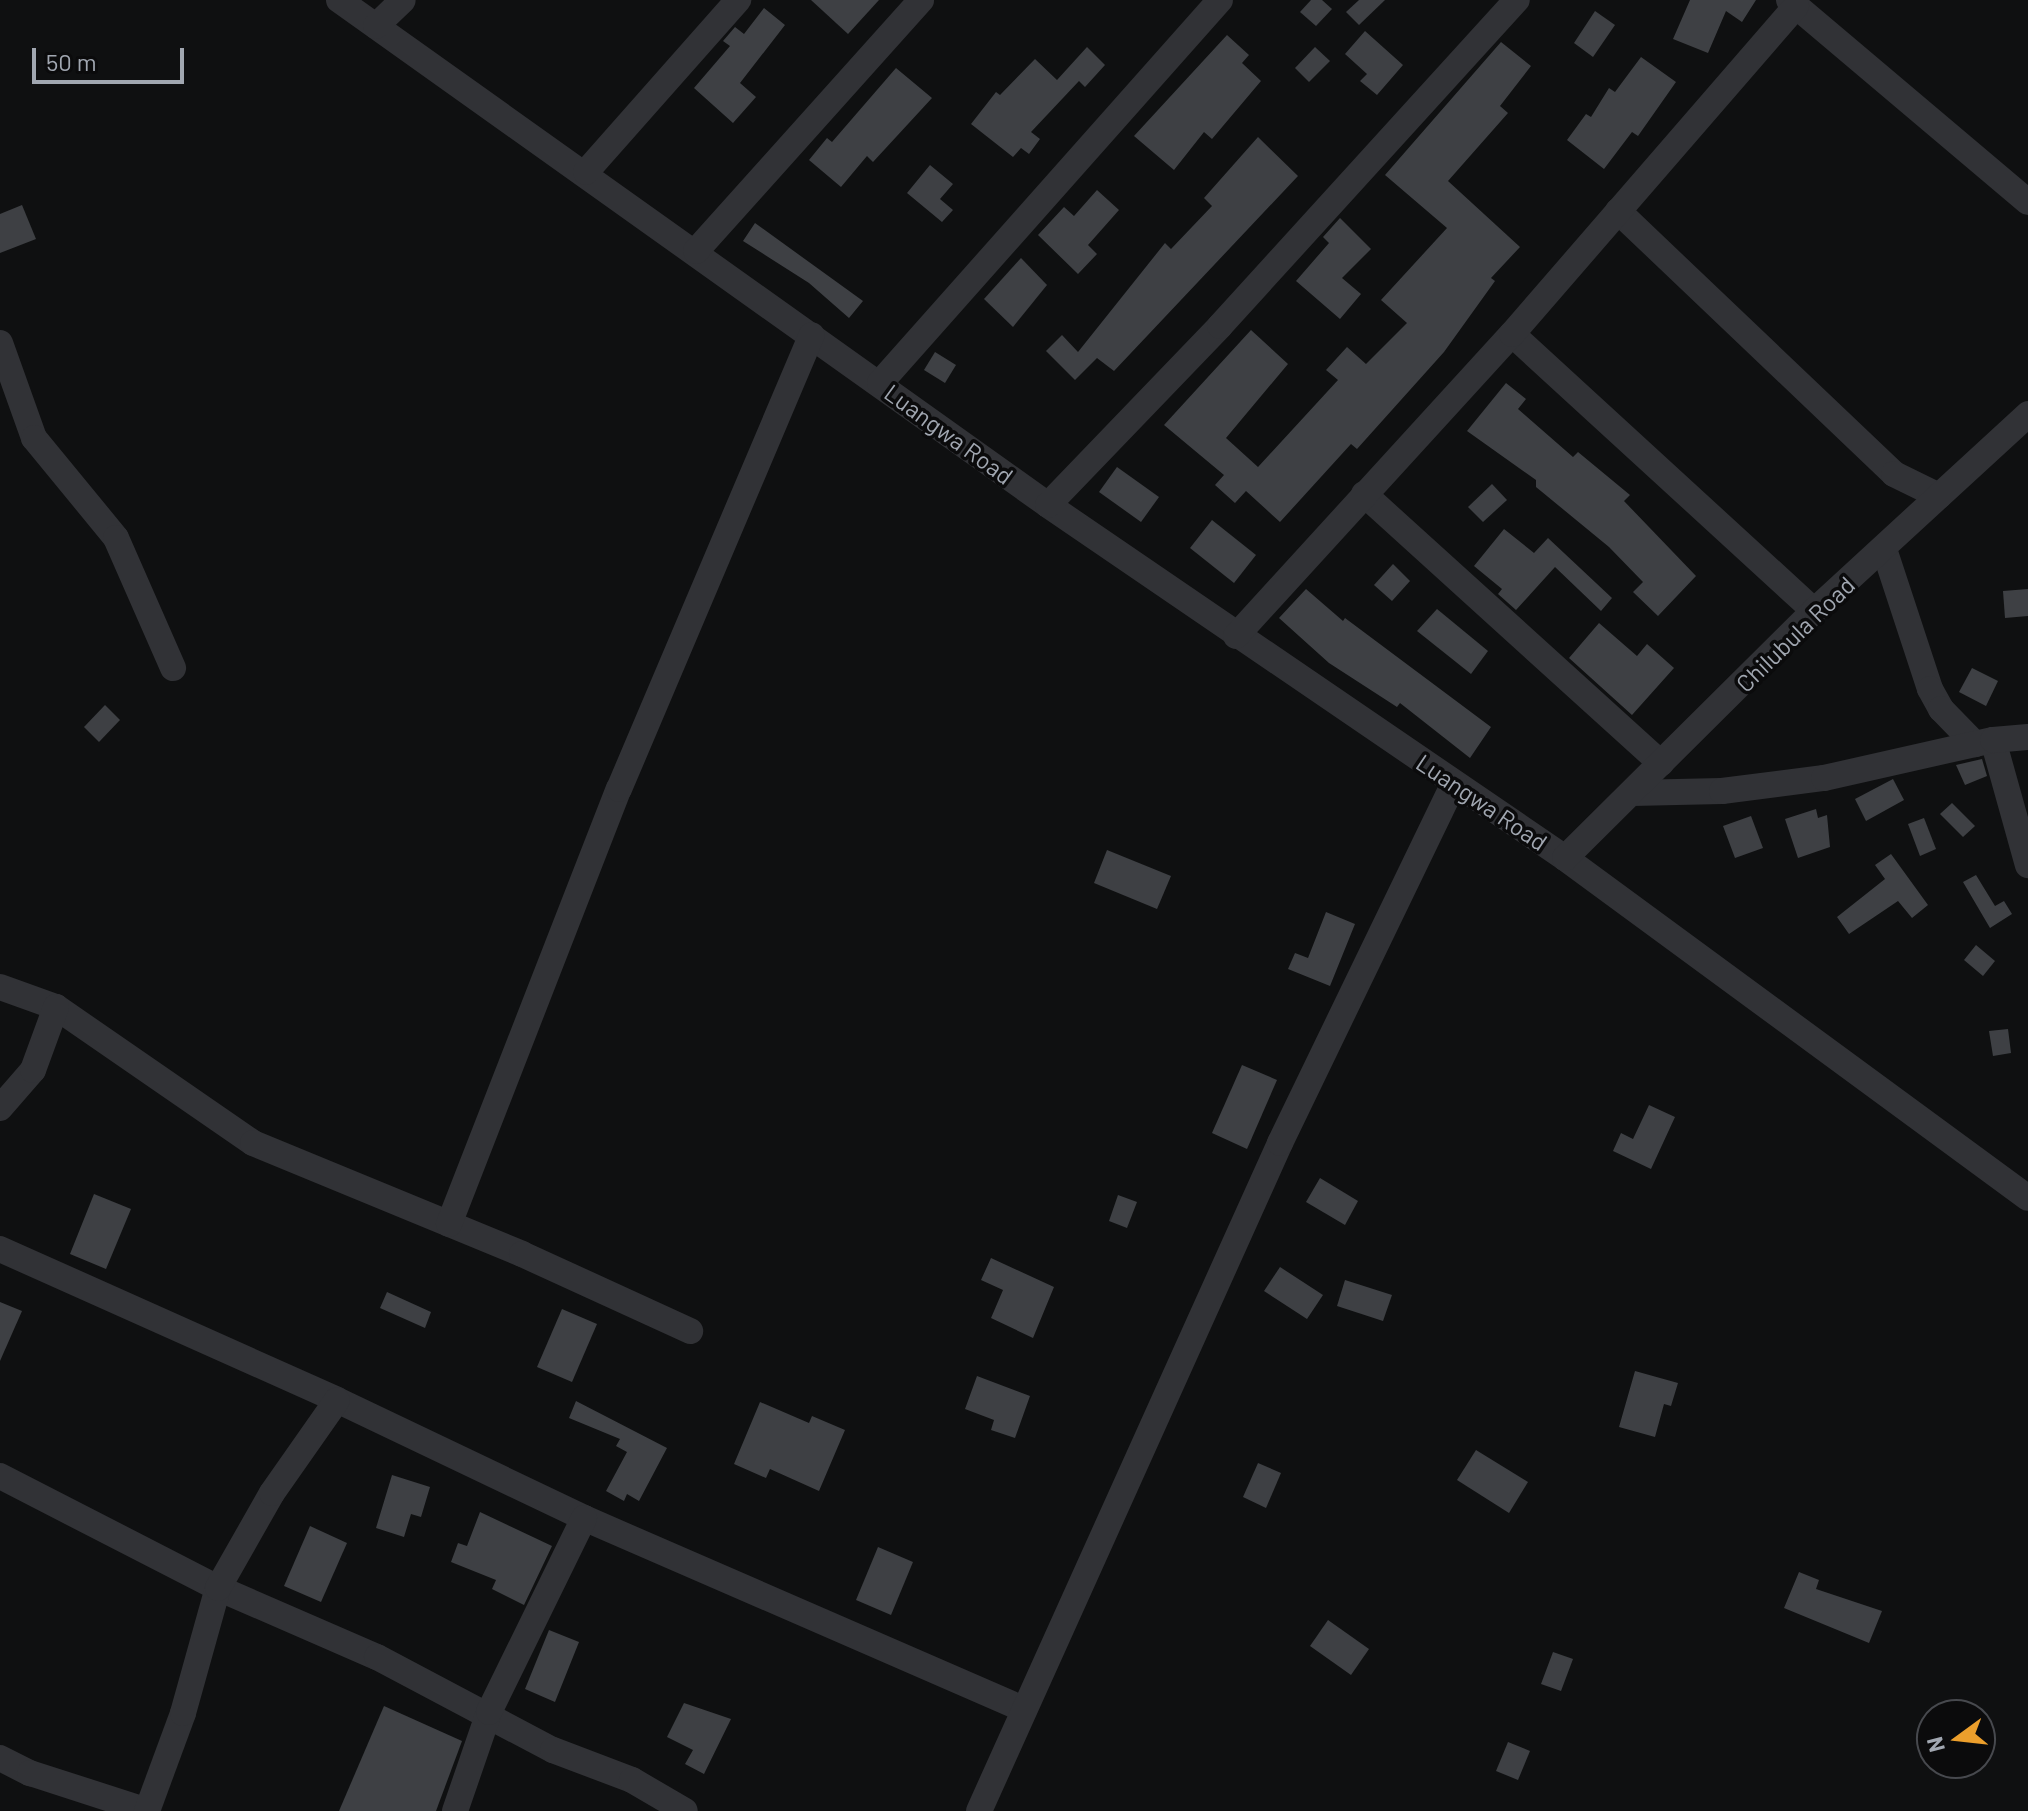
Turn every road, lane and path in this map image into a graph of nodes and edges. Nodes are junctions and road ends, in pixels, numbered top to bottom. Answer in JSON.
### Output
{"nodes":[{"id":1,"x":339,"y":0,"type":"edge"},
{"id":2,"x":403,"y":0,"type":"edge"},
{"id":3,"x":738,"y":0,"type":"edge"},
{"id":4,"x":921,"y":0,"type":"edge"},
{"id":5,"x":1220,"y":0,"type":"edge"},
{"id":6,"x":1517,"y":0,"type":"edge"},
{"id":7,"x":1793,"y":3,"type":"edge"},
{"id":8,"x":376,"y":26,"type":"junction"},
{"id":9,"x":586,"y":172,"type":"junction"},
{"id":10,"x":2028,"y":202,"type":"edge"},
{"id":11,"x":1618,"y":211,"type":"junction"},
{"id":12,"x":696,"y":251,"type":"junction"},
{"id":13,"x":1512,"y":334,"type":"junction"},
{"id":14,"x":812,"y":335,"type":"junction"},
{"id":15,"x":0,"y":343,"type":"edge"},
{"id":16,"x":880,"y":383,"type":"junction"},
{"id":17,"x":2026,"y":421,"type":"edge"},
{"id":18,"x":1364,"y":494,"type":"junction"},
{"id":19,"x":1939,"y":496,"type":"junction"},
{"id":20,"x":1048,"y":505,"type":"junction"},
{"id":21,"x":1884,"y":549,"type":"junction"},
{"id":22,"x":1814,"y":611,"type":"junction"},
{"id":23,"x":1236,"y":636,"type":"junction"},
{"id":24,"x":173,"y":668,"type":"dead end"},
{"id":25,"x":2028,"y":737,"type":"edge"},
{"id":26,"x":1984,"y":742,"type":"junction"},
{"id":27,"x":1661,"y":763,"type":"junction"},
{"id":28,"x":1454,"y":783,"type":"junction"},
{"id":29,"x":1632,"y":793,"type":"junction"},
{"id":30,"x":1565,"y":858,"type":"junction"},
{"id":31,"x":2028,"y":865,"type":"edge"},
{"id":32,"x":0,"y":987,"type":"edge"},
{"id":33,"x":56,"y":1007,"type":"junction"},
{"id":34,"x":0,"y":1108,"type":"edge"},
{"id":35,"x":2022,"y":1184,"type":"edge"},
{"id":36,"x":449,"y":1224,"type":"junction"},
{"id":37,"x":0,"y":1249,"type":"edge"},
{"id":38,"x":690,"y":1331,"type":"dead end"},
{"id":39,"x":337,"y":1400,"type":"junction"},
{"id":40,"x":0,"y":1476,"type":"edge"},
{"id":41,"x":584,"y":1518,"type":"junction"},
{"id":42,"x":218,"y":1588,"type":"junction"},
{"id":43,"x":1024,"y":1709,"type":"junction"},
{"id":44,"x":489,"y":1712,"type":"junction"},
{"id":45,"x":0,"y":1758,"type":"edge"},
{"id":46,"x":148,"y":1811,"type":"edge"},
{"id":47,"x":455,"y":1811,"type":"edge"},
{"id":48,"x":685,"y":1811,"type":"edge"},
{"id":49,"x":979,"y":1811,"type":"edge"}],
"edges":[{"from":1,"to":8,"type":"street","name":"Luangwa Road"},
{"from":2,"to":8,"type":"street"},
{"from":3,"to":9,"type":"street"},
{"from":4,"to":12,"type":"street"},
{"from":5,"to":16,"type":"street"},
{"from":6,"to":20,"type":"street"},
{"from":7,"to":10,"type":"street"},
{"from":7,"to":11,"type":"street"},
{"from":8,"to":9,"type":"street","name":"Luangwa Road"},
{"from":9,"to":12,"type":"street","name":"Luangwa Road"},
{"from":11,"to":13,"type":"street"},
{"from":11,"to":19,"type":"street"},
{"from":12,"to":14,"type":"street","name":"Luangwa Road"},
{"from":13,"to":18,"type":"street"},
{"from":13,"to":22,"type":"street"},
{"from":14,"to":16,"type":"street","name":"Luangwa Road"},
{"from":14,"to":36,"type":"street"},
{"from":15,"to":24,"type":"street"},
{"from":16,"to":20,"type":"street","name":"Luangwa Road"},
{"from":17,"to":19,"type":"street","name":"Chilubula Road"},
{"from":18,"to":23,"type":"street"},
{"from":18,"to":27,"type":"street"},
{"from":19,"to":21,"type":"street","name":"Chilubula Road"},
{"from":20,"to":23,"type":"street","name":"Luangwa Road"},
{"from":21,"to":22,"type":"street","name":"Chilubula Road"},
{"from":21,"to":26,"type":"street"},
{"from":22,"to":27,"type":"street","name":"Chilubula Road"},
{"from":23,"to":28,"type":"street","name":"Luangwa Road"},
{"from":25,"to":26,"type":"street"},
{"from":26,"to":29,"type":"street"},
{"from":26,"to":31,"type":"street"},
{"from":27,"to":29,"type":"street","name":"Chilubula Road"},
{"from":28,"to":30,"type":"street","name":"Luangwa Road"},
{"from":28,"to":43,"type":"street"},
{"from":29,"to":30,"type":"street","name":"Chilubula Road"},
{"from":30,"to":35,"type":"street","name":"Luangwa Road"},
{"from":32,"to":33,"type":"street"},
{"from":33,"to":34,"type":"street"},
{"from":33,"to":36,"type":"street"},
{"from":36,"to":38,"type":"street"},
{"from":37,"to":39,"type":"street"},
{"from":39,"to":41,"type":"street"},
{"from":39,"to":42,"type":"street"},
{"from":40,"to":42,"type":"street"},
{"from":41,"to":43,"type":"street"},
{"from":41,"to":44,"type":"street"},
{"from":42,"to":44,"type":"street"},
{"from":42,"to":46,"type":"street"},
{"from":43,"to":49,"type":"street"},
{"from":44,"to":47,"type":"street"},
{"from":44,"to":48,"type":"street"},
{"from":45,"to":46,"type":"street"}]}
